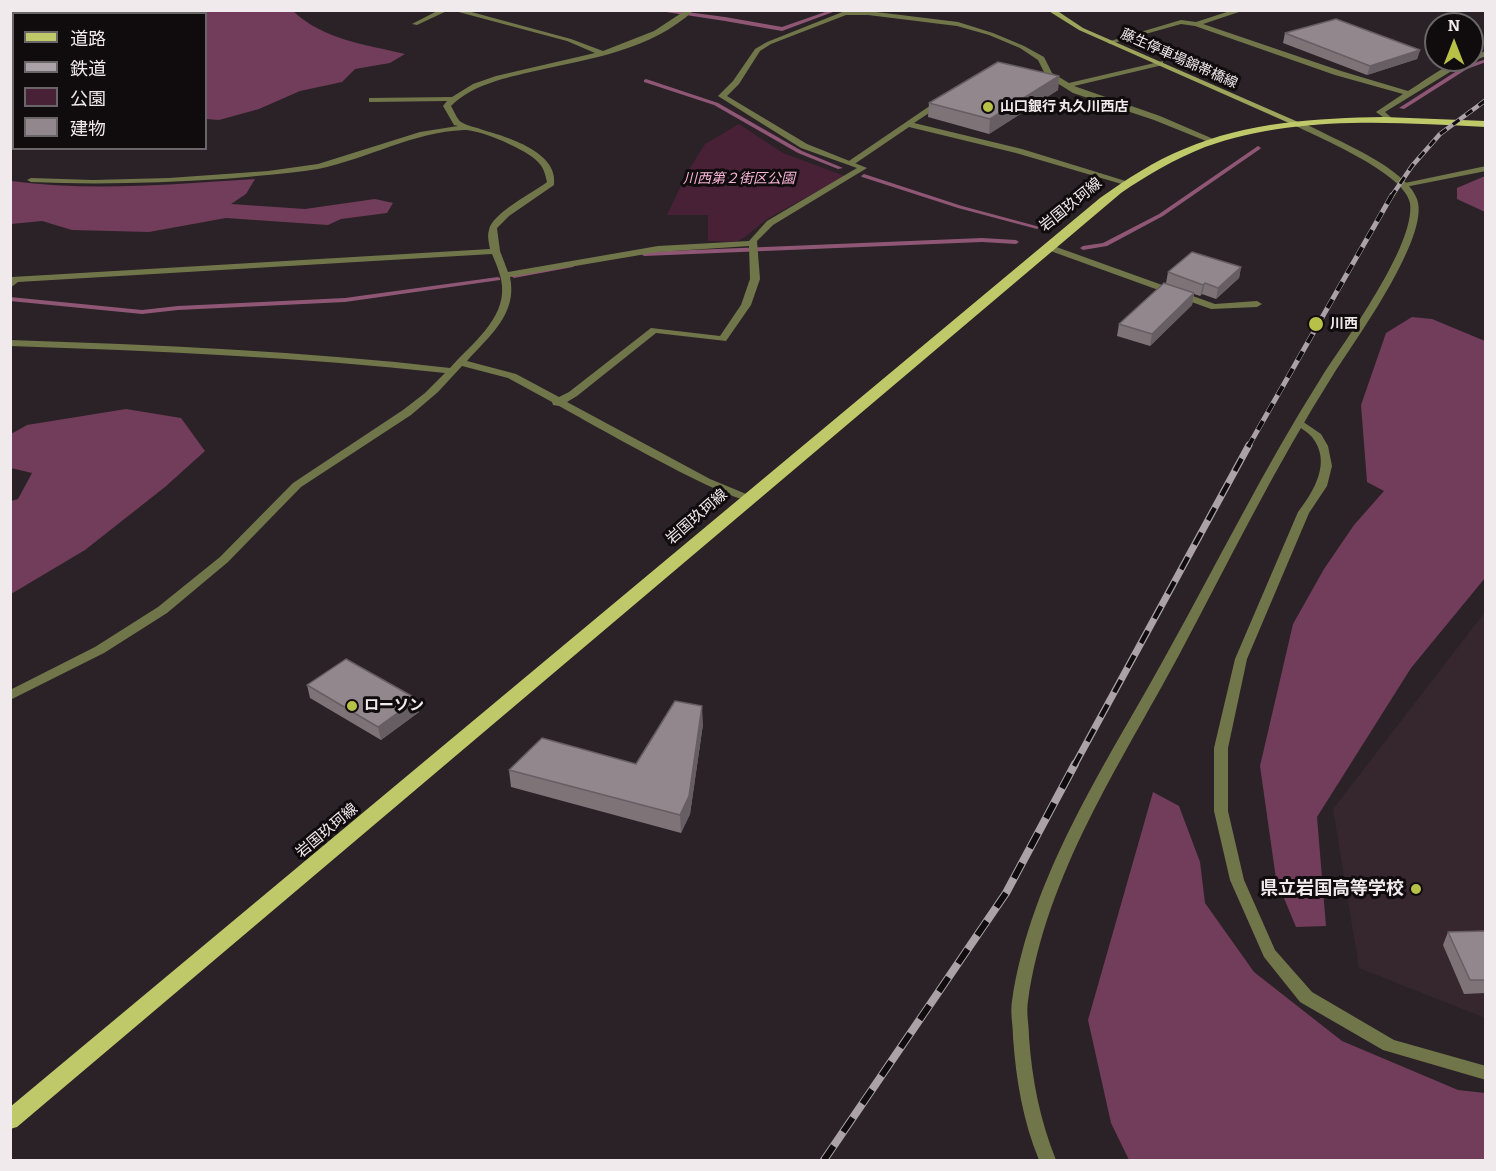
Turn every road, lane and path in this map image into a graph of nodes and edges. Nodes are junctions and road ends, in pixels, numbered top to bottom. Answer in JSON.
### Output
{"nodes":[{"id":1,"x":446,"y":10,"type":"edge"},
{"id":2,"x":454,"y":10,"type":"edge"},
{"id":3,"x":1050,"y":10,"type":"edge"},
{"id":4,"x":1242,"y":10,"type":"edge"},
{"id":5,"x":844,"y":12,"type":"edge"},
{"id":6,"x":688,"y":13,"type":"edge"},
{"id":7,"x":415,"y":24,"type":"dead end"},
{"id":8,"x":1196,"y":24,"type":"junction"},
{"id":9,"x":1110,"y":42,"type":"junction"},
{"id":10,"x":603,"y":54,"type":"junction"},
{"id":11,"x":1160,"y":63,"type":"junction"},
{"id":12,"x":1444,"y":72,"type":"edge"},
{"id":13,"x":1067,"y":86,"type":"junction"},
{"id":14,"x":1410,"y":93,"type":"junction"},
{"id":15,"x":451,"y":99,"type":"junction"},
{"id":16,"x":947,"y":99,"type":"edge"},
{"id":17,"x":372,"y":100,"type":"dead end"},
{"id":18,"x":1390,"y":120,"type":"junction"},
{"id":19,"x":908,"y":124,"type":"junction"},
{"id":20,"x":1485,"y":124,"type":"edge"},
{"id":21,"x":1301,"y":125,"type":"junction"},
{"id":22,"x":465,"y":127,"type":"junction"},
{"id":23,"x":1214,"y":141,"type":"junction"},
{"id":24,"x":850,"y":162,"type":"junction"},
{"id":25,"x":1485,"y":168,"type":"edge"},
{"id":26,"x":31,"y":180,"type":"dead end"},
{"id":27,"x":1128,"y":183,"type":"junction"},
{"id":28,"x":1405,"y":185,"type":"junction"},
{"id":29,"x":752,"y":247,"type":"junction"},
{"id":30,"x":1048,"y":247,"type":"junction"},
{"id":31,"x":494,"y":251,"type":"junction"},
{"id":32,"x":506,"y":274,"type":"junction"},
{"id":33,"x":10,"y":285,"type":"edge"},
{"id":34,"x":1257,"y":304,"type":"dead end"},
{"id":35,"x":10,"y":344,"type":"edge"},
{"id":36,"x":456,"y":366,"type":"junction"},
{"id":37,"x":557,"y":403,"type":"junction"},
{"id":38,"x":1299,"y":422,"type":"junction"},
{"id":39,"x":747,"y":498,"type":"junction"},
{"id":40,"x":10,"y":696,"type":"edge"},
{"id":41,"x":1485,"y":1073,"type":"edge"},
{"id":42,"x":10,"y":1120,"type":"edge"},
{"id":43,"x":1047,"y":1161,"type":"edge"}],
"edges":[{"from":1,"to":7,"type":"street"},
{"from":2,"to":10,"type":"street"},
{"from":3,"to":9,"type":"main road","name":"藤生停車場錦帯橋線"},
{"from":4,"to":8,"type":"street"},
{"from":5,"to":13,"type":"street"},
{"from":5,"to":24,"type":"street"},
{"from":6,"to":10,"type":"street"},
{"from":8,"to":9,"type":"street"},
{"from":8,"to":14,"type":"street"},
{"from":9,"to":11,"type":"main road","name":"藤生停車場錦帯橋線"},
{"from":10,"to":15,"type":"street"},
{"from":11,"to":13,"type":"street"},
{"from":11,"to":21,"type":"main road","name":"藤生停車場錦帯橋線"},
{"from":12,"to":14,"type":"street"},
{"from":13,"to":23,"type":"street"},
{"from":14,"to":18,"type":"street"},
{"from":15,"to":17,"type":"street"},
{"from":15,"to":22,"type":"street"},
{"from":16,"to":19,"type":"street"},
{"from":18,"to":20,"type":"main road","name":"岩国玖珂線"},
{"from":18,"to":21,"type":"main road","name":"岩国玖珂線"},
{"from":19,"to":24,"type":"street"},
{"from":19,"to":27,"type":"street"},
{"from":21,"to":23,"type":"main road","name":"岩国玖珂線"},
{"from":21,"to":28,"type":"street"},
{"from":22,"to":26,"type":"street"},
{"from":22,"to":31,"type":"street"},
{"from":23,"to":27,"type":"main road","name":"岩国玖珂線"},
{"from":24,"to":29,"type":"street"},
{"from":25,"to":28,"type":"street"},
{"from":27,"to":30,"type":"main road","name":"岩国玖珂線"},
{"from":28,"to":38,"type":"street"},
{"from":29,"to":32,"type":"street"},
{"from":29,"to":37,"type":"street"},
{"from":30,"to":34,"type":"street"},
{"from":30,"to":39,"type":"main road","name":"岩国玖珂線"},
{"from":31,"to":32,"type":"street"},
{"from":31,"to":33,"type":"street"},
{"from":32,"to":36,"type":"street"},
{"from":35,"to":36,"type":"street"},
{"from":36,"to":37,"type":"street"},
{"from":36,"to":40,"type":"street"},
{"from":37,"to":39,"type":"street"},
{"from":38,"to":41,"type":"street"},
{"from":38,"to":43,"type":"street"},
{"from":39,"to":42,"type":"main road","name":"岩国玖珂線"}]}
